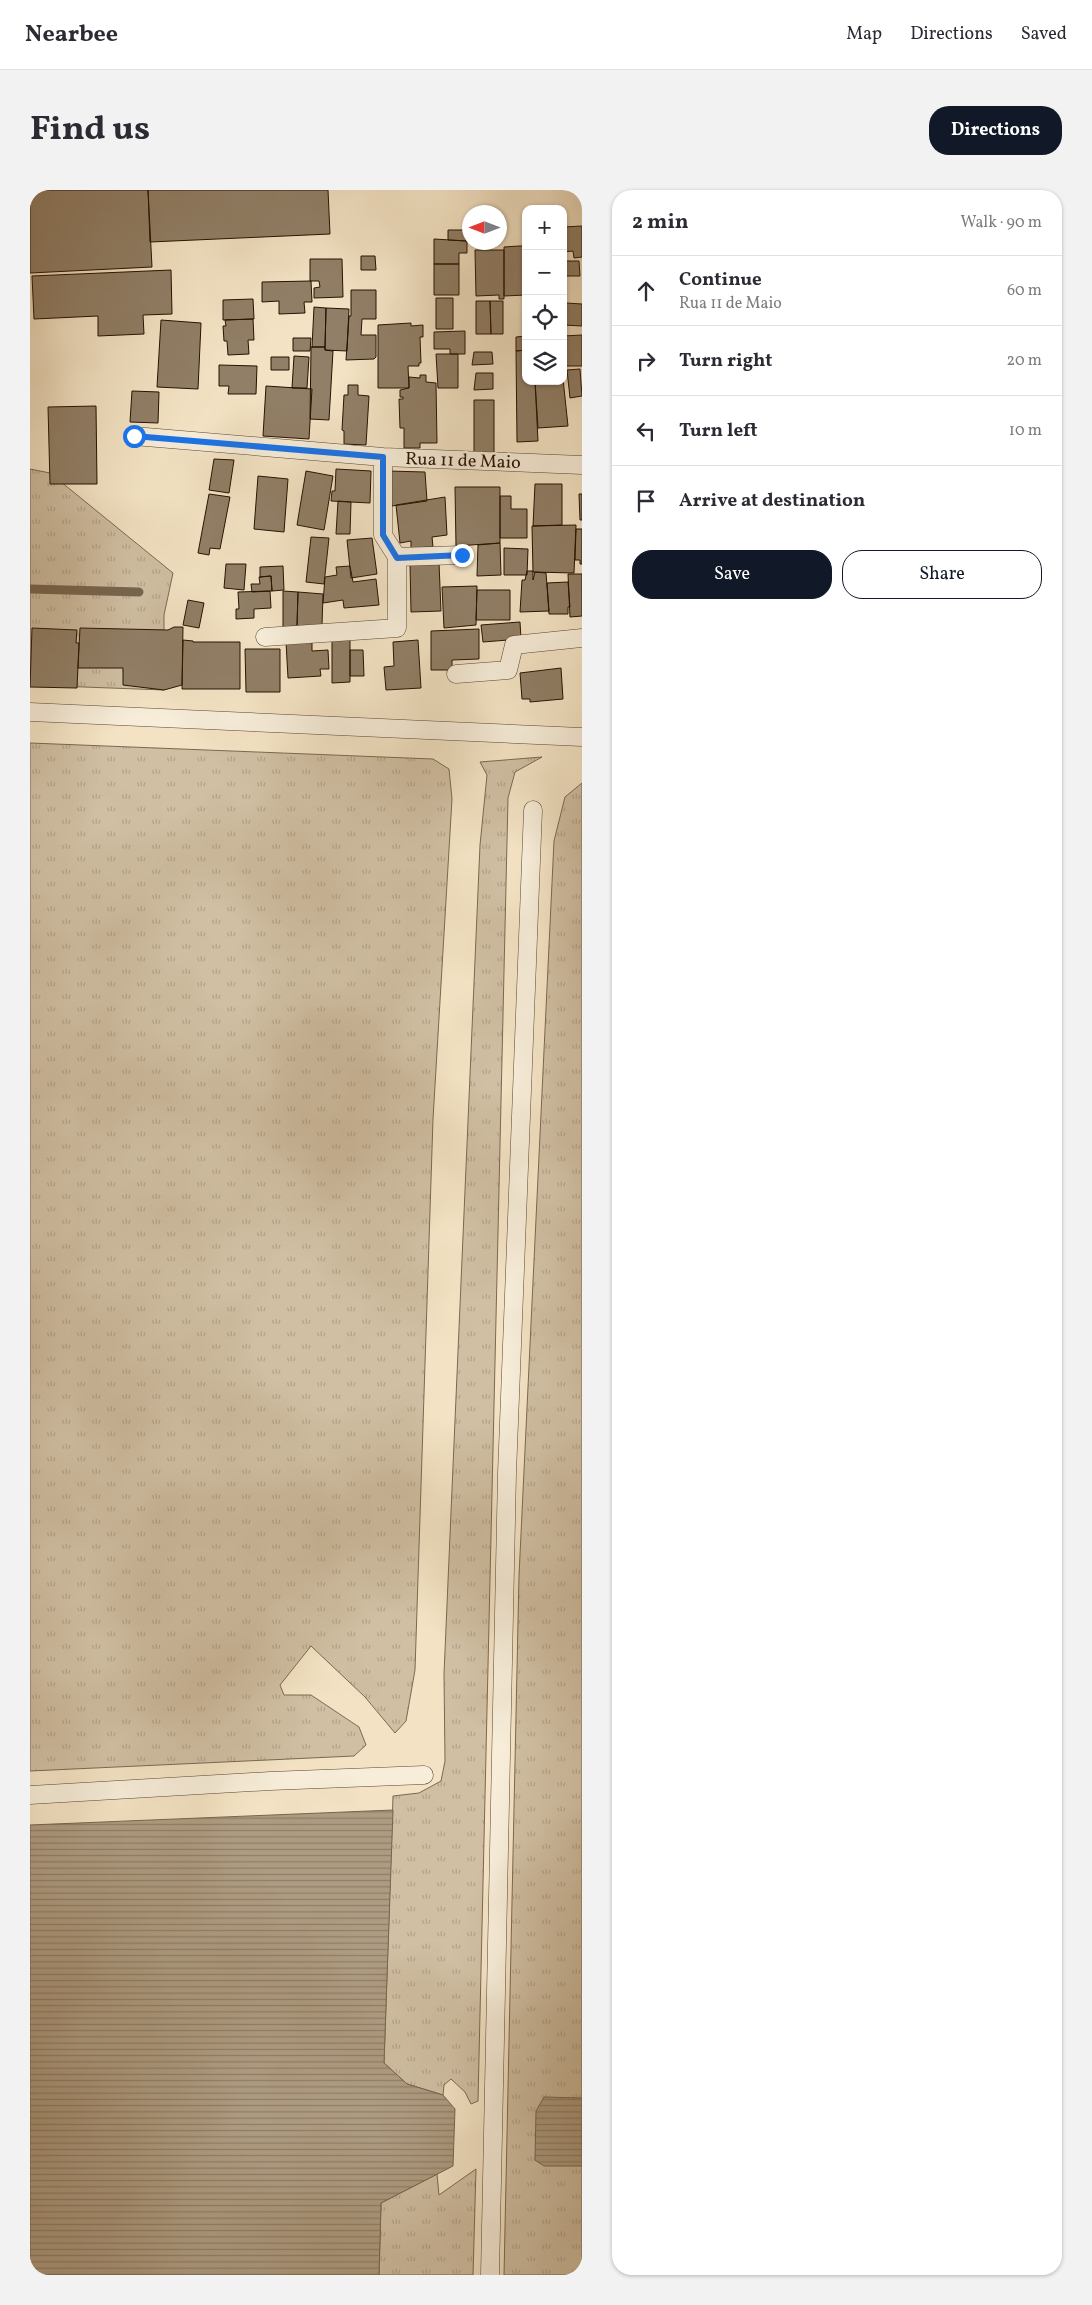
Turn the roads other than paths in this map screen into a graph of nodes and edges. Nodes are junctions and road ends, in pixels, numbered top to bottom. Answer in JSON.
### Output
{"nodes":[{"id":1,"x":134,"y":436,"type":"dead end"},
{"id":2,"x":383,"y":457,"type":"junction"},
{"id":3,"x":582,"y":465,"type":"edge"},
{"id":4,"x":462,"y":555,"type":"dead end"},
{"id":5,"x":397,"y":558,"type":"junction"},
{"id":6,"x":265,"y":637,"type":"dead end"},
{"id":7,"x":582,"y":638,"type":"edge"},
{"id":8,"x":456,"y":674,"type":"dead end"},
{"id":9,"x":30,"y":712,"type":"edge"},
{"id":10,"x":582,"y":737,"type":"edge"},
{"id":11,"x":533,"y":810,"type":"dead end"},
{"id":12,"x":424,"y":1775,"type":"dead end"},
{"id":13,"x":30,"y":1795,"type":"edge"},
{"id":14,"x":490,"y":2275,"type":"edge"}],
"edges":[{"from":1,"to":2,"type":"lane","name":"Rua 11 de Maio"},
{"from":2,"to":3,"type":"lane","name":"Rua 11 de Maio"},
{"from":2,"to":5,"type":"lane"},
{"from":4,"to":5,"type":"lane"},
{"from":5,"to":6,"type":"lane"},
{"from":7,"to":8,"type":"lane"},
{"from":9,"to":10,"type":"lane"},
{"from":11,"to":14,"type":"lane"},
{"from":12,"to":13,"type":"lane"}]}
